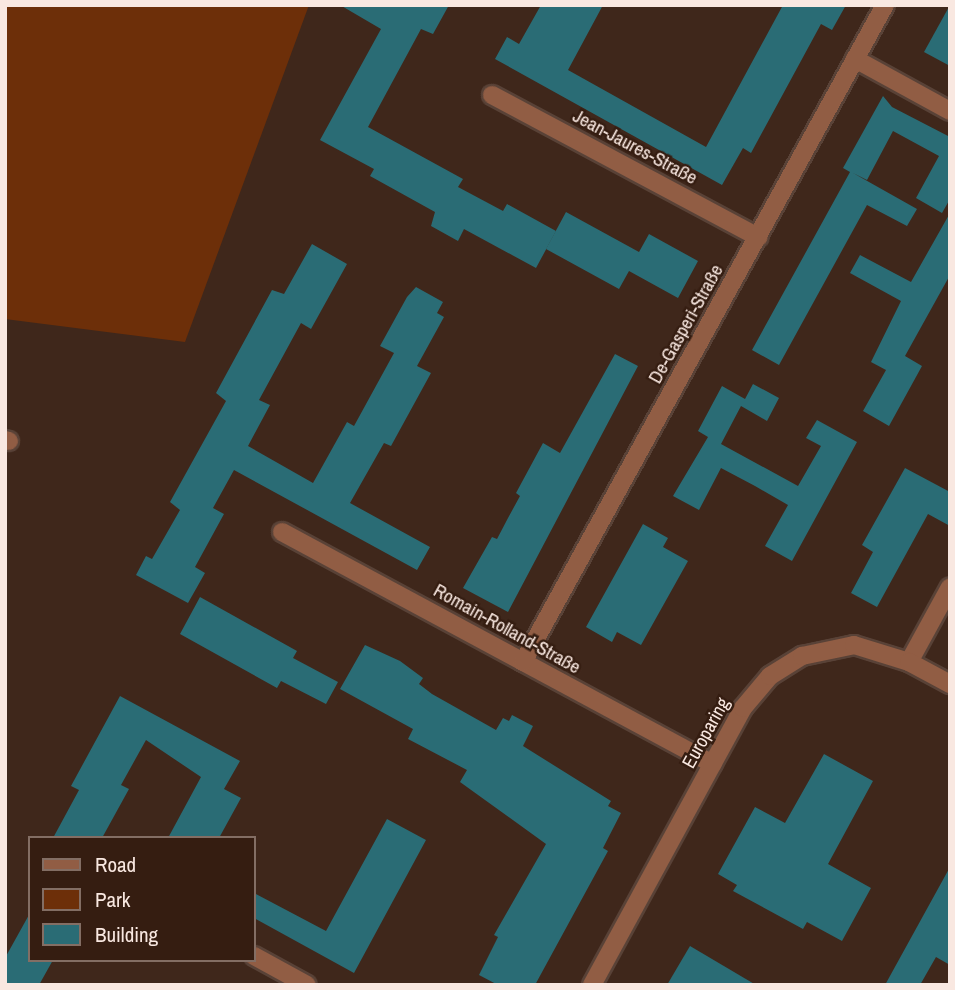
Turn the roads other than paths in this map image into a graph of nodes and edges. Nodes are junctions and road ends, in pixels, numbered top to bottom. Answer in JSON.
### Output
{"nodes":[{"id":1,"x":885,"y":5,"type":"edge"},
{"id":2,"x":855,"y":59,"type":"junction"},
{"id":3,"x":492,"y":95,"type":"dead end"},
{"id":4,"x":950,"y":111,"type":"edge"},
{"id":5,"x":758,"y":237,"type":"junction"},
{"id":6,"x":282,"y":532,"type":"dead end"},
{"id":7,"x":950,"y":587,"type":"edge"},
{"id":8,"x":523,"y":662,"type":"junction"},
{"id":9,"x":909,"y":662,"type":"junction"},
{"id":10,"x":950,"y":684,"type":"edge"},
{"id":11,"x":712,"y":764,"type":"junction"},
{"id":12,"x":256,"y":957,"type":"edge"},
{"id":13,"x":307,"y":985,"type":"edge"},
{"id":14,"x":592,"y":985,"type":"edge"}],
"edges":[{"from":1,"to":2,"type":"street","name":"De-Gasperi-Straße"},
{"from":2,"to":4,"type":"street"},
{"from":2,"to":5,"type":"street","name":"De-Gasperi-Straße"},
{"from":3,"to":5,"type":"street","name":"Jean-Jaures-Straße"},
{"from":5,"to":8,"type":"street","name":"De-Gasperi-Straße"},
{"from":6,"to":8,"type":"street","name":"Romain-Rolland-Straße"},
{"from":7,"to":9,"type":"street"},
{"from":8,"to":11,"type":"street","name":"Romain-Rolland-Straße"},
{"from":9,"to":10,"type":"street","name":"Europaring"},
{"from":9,"to":11,"type":"street","name":"Europaring"},
{"from":11,"to":14,"type":"street","name":"Europaring"},
{"from":12,"to":13,"type":"street"}]}
